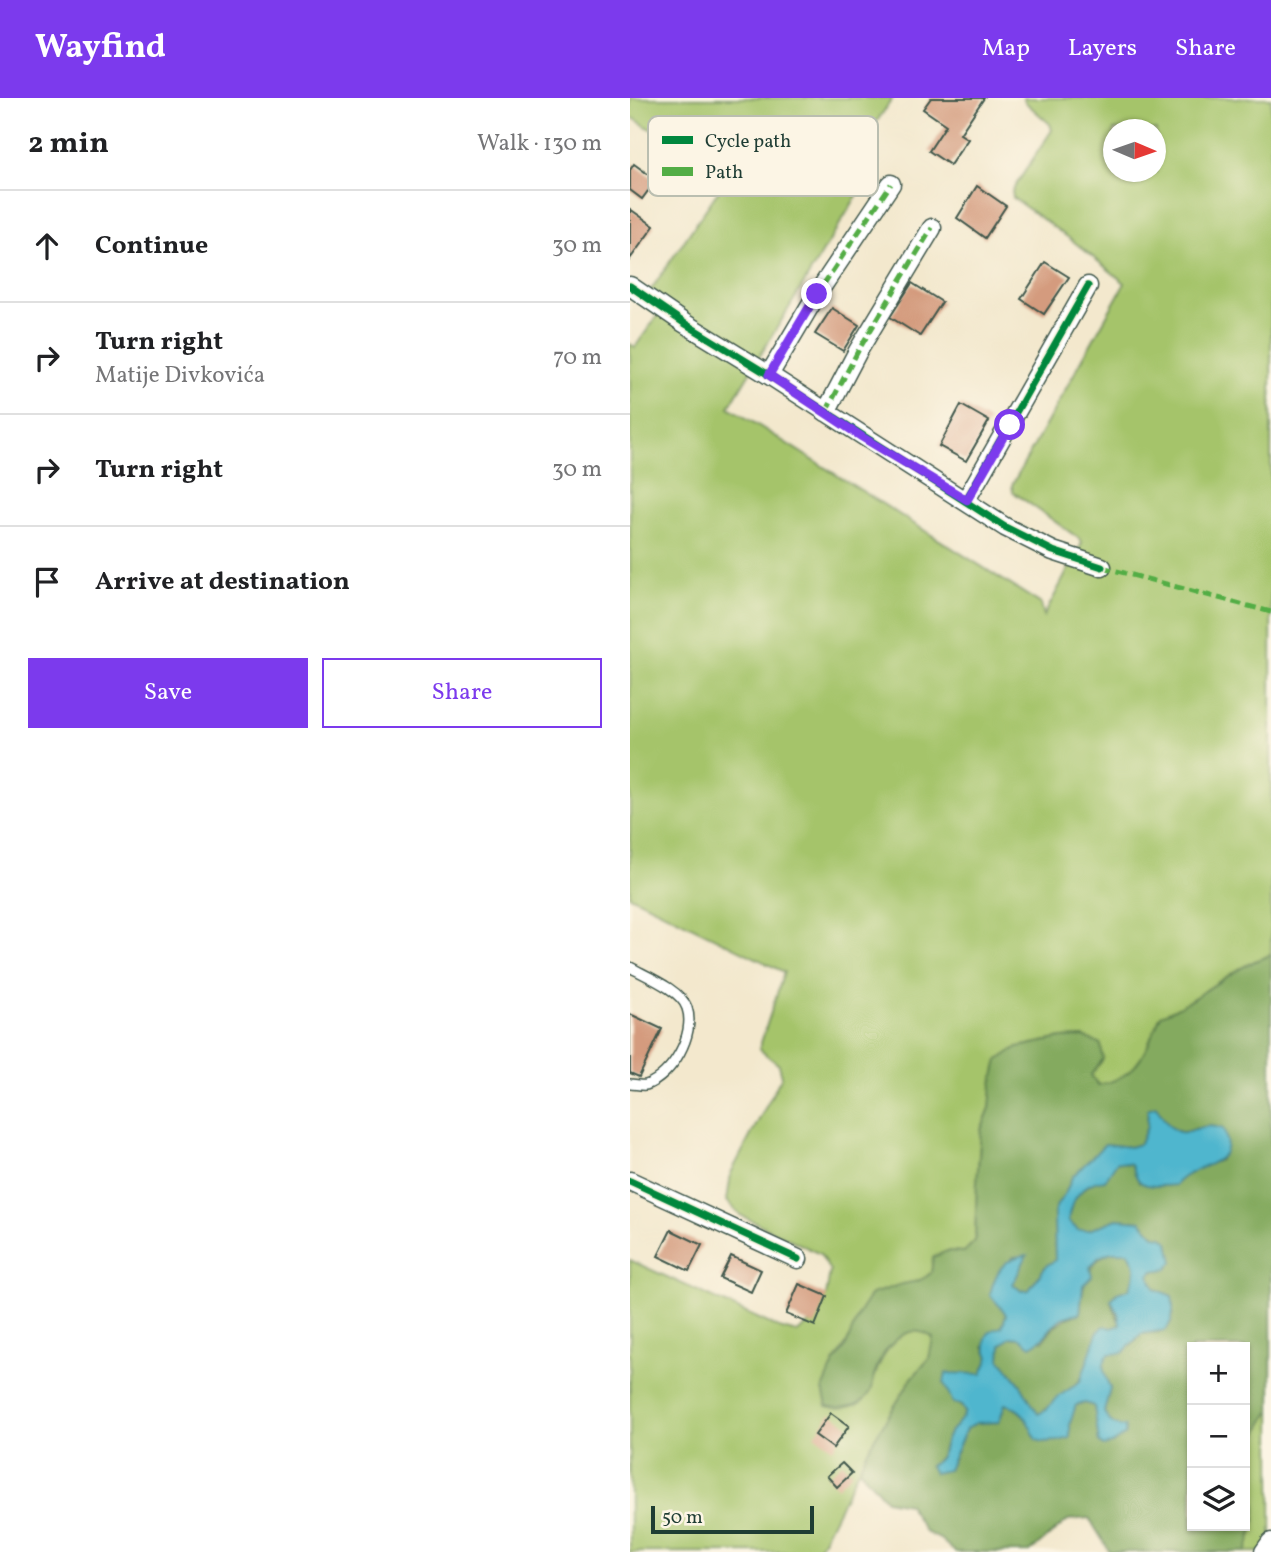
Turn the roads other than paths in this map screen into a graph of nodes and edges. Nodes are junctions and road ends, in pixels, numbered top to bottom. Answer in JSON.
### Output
{"nodes":[{"id":1,"x":891,"y":184,"type":"dead end"},
{"id":2,"x":932,"y":228,"type":"dead end"},
{"id":3,"x":630,"y":286,"type":"edge"},
{"id":4,"x":1087,"y":286,"type":"dead end"},
{"id":5,"x":769,"y":375,"type":"junction"},
{"id":6,"x":826,"y":412,"type":"junction"},
{"id":7,"x":967,"y":500,"type":"junction"},
{"id":8,"x":1102,"y":567,"type":"dead end"},
{"id":9,"x":630,"y":967,"type":"edge"},
{"id":10,"x":630,"y":1084,"type":"edge"},
{"id":11,"x":630,"y":1181,"type":"edge"},
{"id":12,"x":797,"y":1259,"type":"dead end"},
{"id":13,"x":1271,"y":1542,"type":"edge"},
{"id":14,"x":1264,"y":1552,"type":"edge"}],
"edges":[{"from":1,"to":5,"type":"street"},
{"from":2,"to":6,"type":"street"},
{"from":3,"to":5,"type":"street"},
{"from":4,"to":7,"type":"street"},
{"from":5,"to":6,"type":"street"},
{"from":6,"to":7,"type":"street"},
{"from":7,"to":8,"type":"street"},
{"from":9,"to":10,"type":"lane"},
{"from":11,"to":12,"type":"street"},
{"from":13,"to":14,"type":"street"}]}
